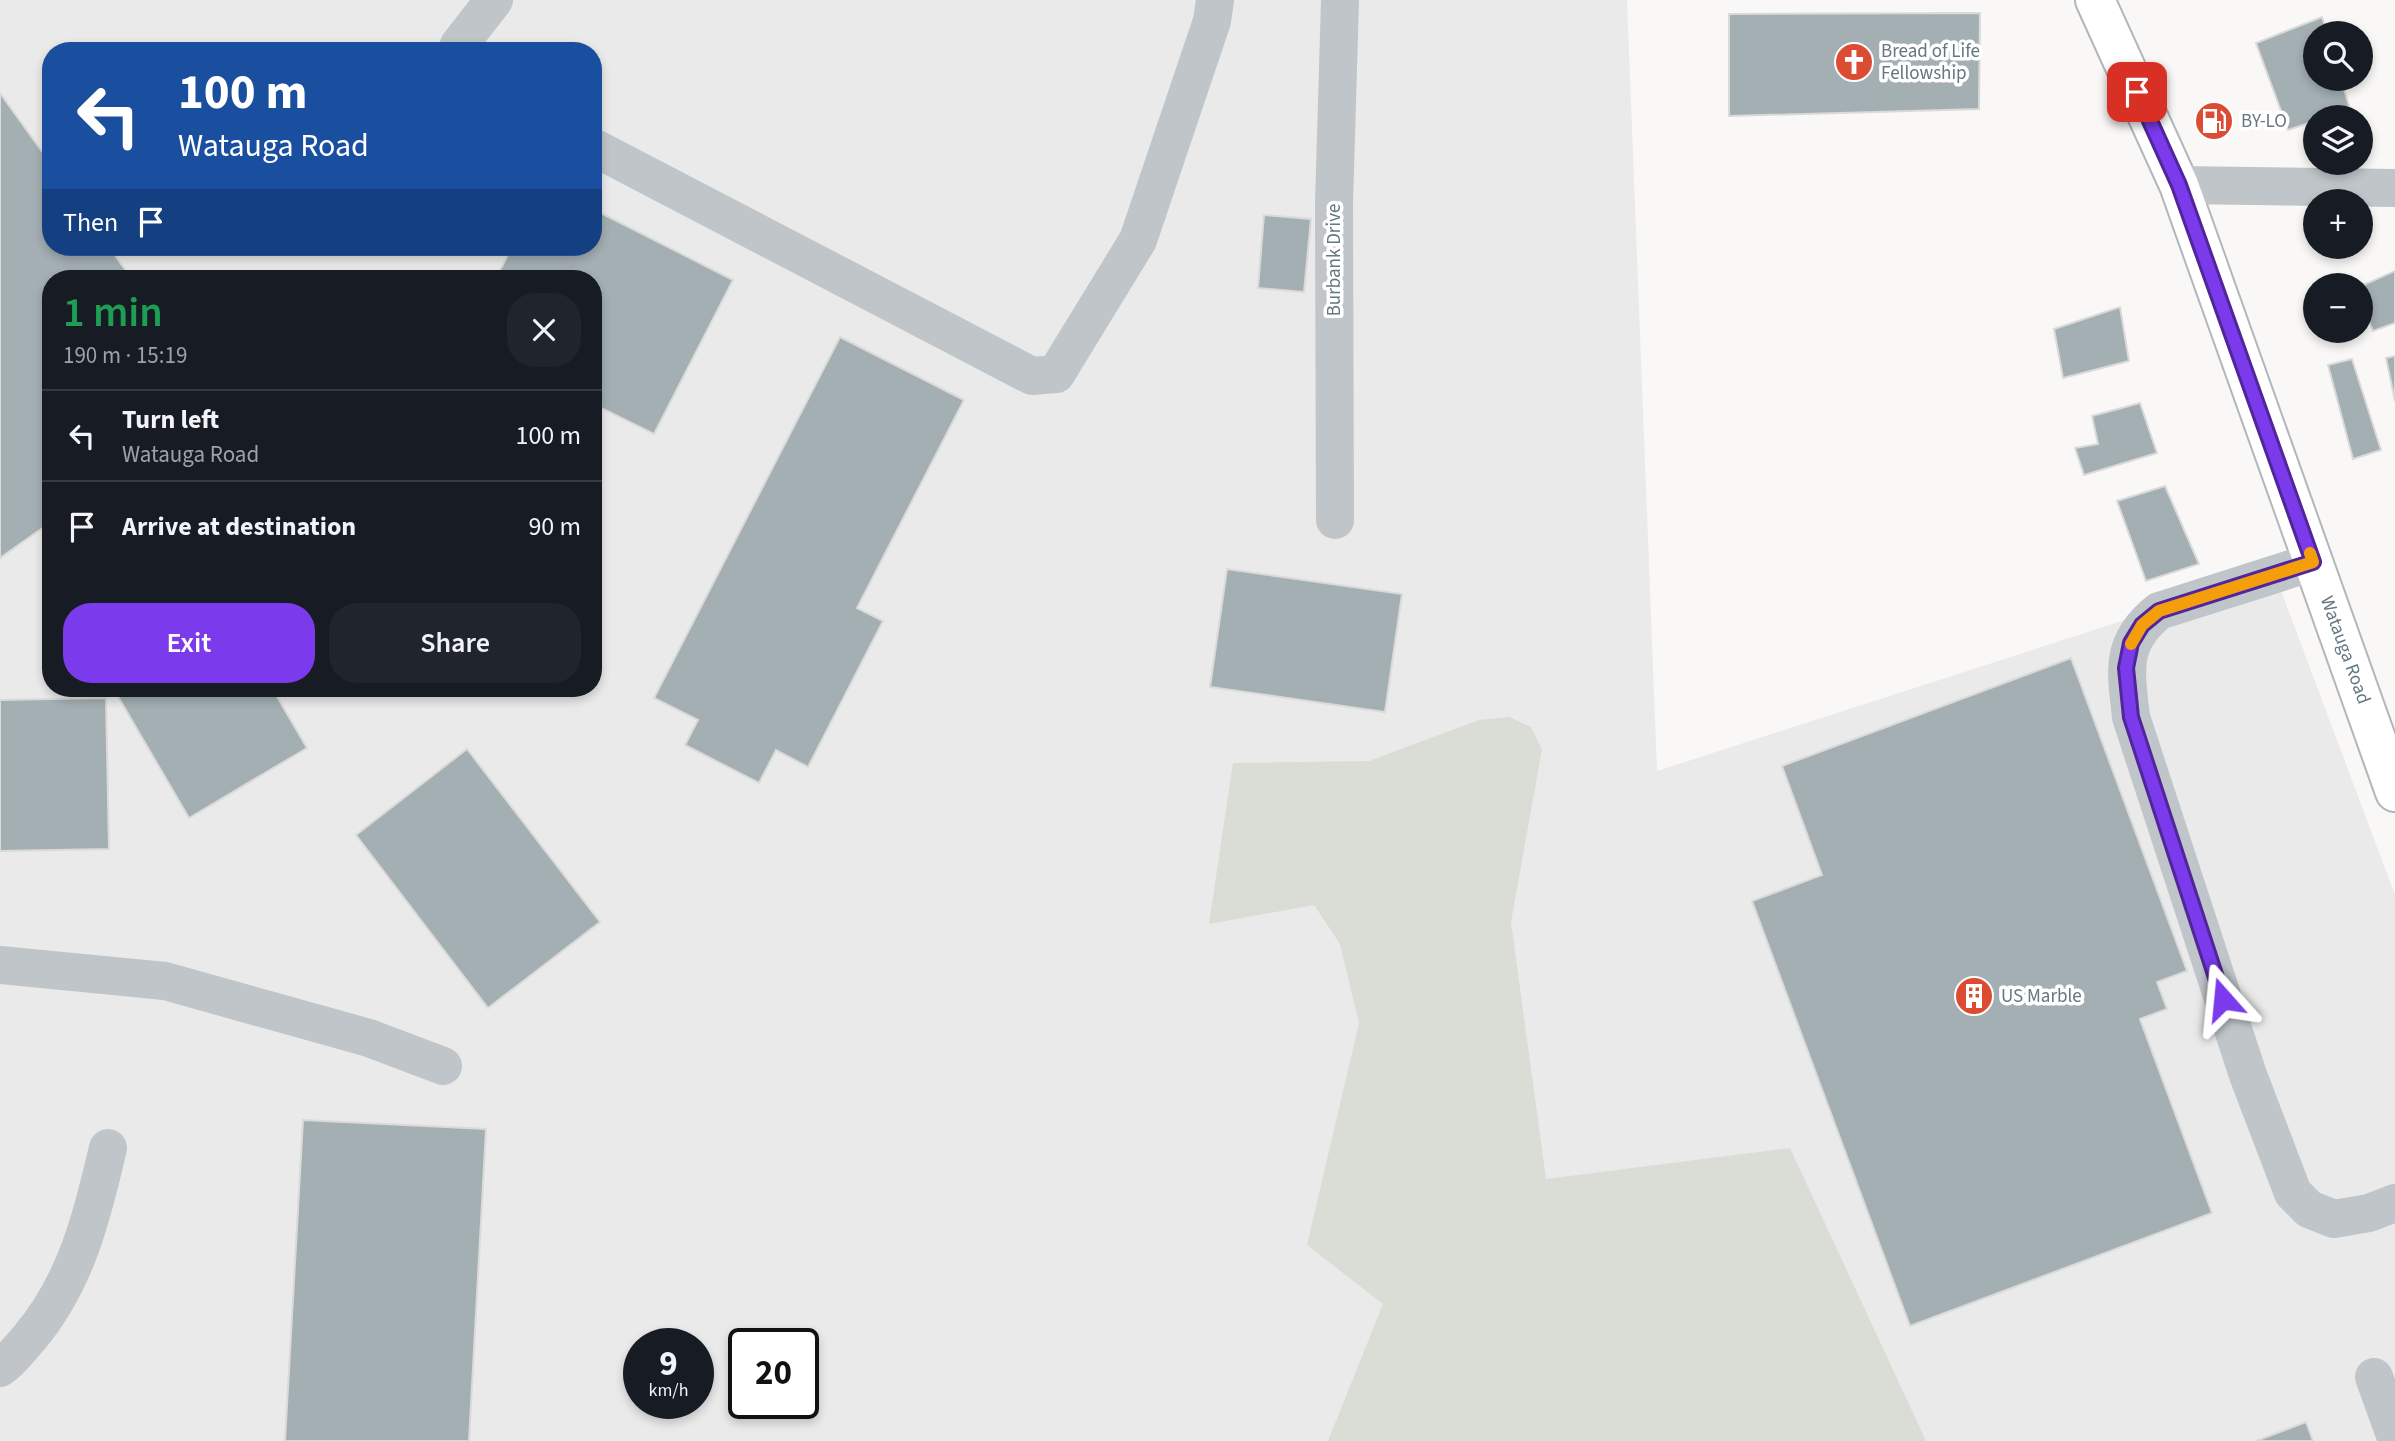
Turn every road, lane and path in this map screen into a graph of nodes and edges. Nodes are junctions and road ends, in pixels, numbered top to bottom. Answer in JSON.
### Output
{"nodes":[{"id":1,"x":494,"y":0,"type":"edge"},
{"id":2,"x":1215,"y":0,"type":"edge"},
{"id":3,"x":1340,"y":0,"type":"edge"},
{"id":4,"x":2095,"y":0,"type":"edge"},
{"id":5,"x":462,"y":42,"type":"edge"},
{"id":6,"x":602,"y":152,"type":"edge"},
{"id":7,"x":2179,"y":185,"type":"junction"},
{"id":8,"x":2395,"y":188,"type":"edge"},
{"id":9,"x":1335,"y":520,"type":"dead end"},
{"id":10,"x":2313,"y":562,"type":"junction"},
{"id":11,"x":2395,"y":792,"type":"edge"},
{"id":12,"x":0,"y":965,"type":"edge"},
{"id":13,"x":443,"y":1066,"type":"dead end"},
{"id":14,"x":108,"y":1148,"type":"dead end"},
{"id":15,"x":2395,"y":1203,"type":"edge"},
{"id":16,"x":0,"y":1368,"type":"edge"},
{"id":17,"x":2374,"y":1377,"type":"dead end"},
{"id":18,"x":2395,"y":1435,"type":"edge"}],
"edges":[{"from":1,"to":5,"type":"street"},
{"from":2,"to":6,"type":"street"},
{"from":3,"to":9,"type":"street","name":"Burbank Drive"},
{"from":4,"to":7,"type":"main road","name":"Watauga Road"},
{"from":7,"to":8,"type":"street"},
{"from":7,"to":10,"type":"main road","name":"Watauga Road"},
{"from":10,"to":11,"type":"main road","name":"Watauga Road"},
{"from":10,"to":15,"type":"street"},
{"from":12,"to":13,"type":"street"},
{"from":14,"to":16,"type":"street"},
{"from":17,"to":18,"type":"street"}]}
